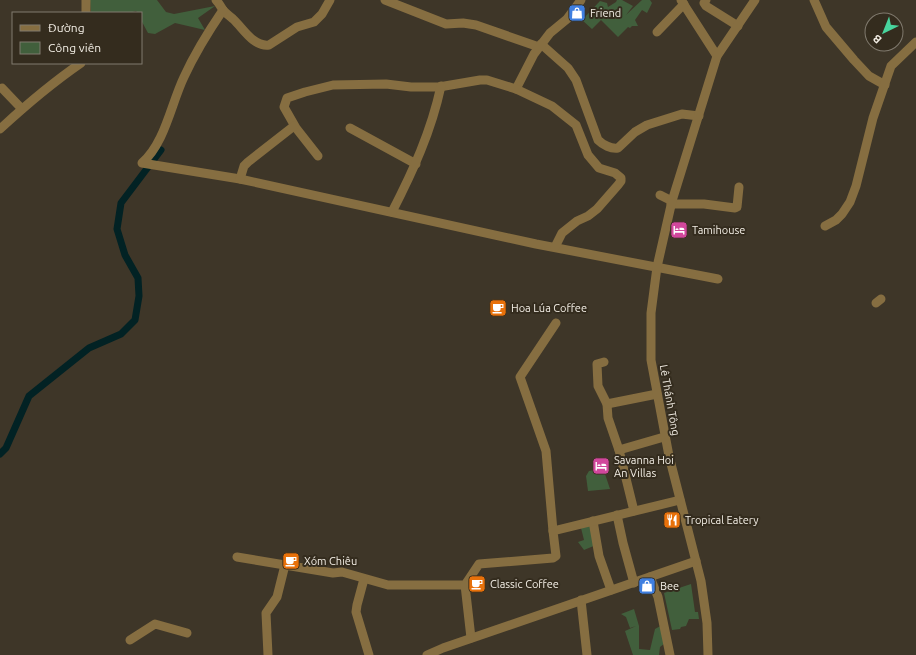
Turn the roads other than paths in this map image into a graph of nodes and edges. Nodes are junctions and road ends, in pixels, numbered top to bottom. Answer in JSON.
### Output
{"nodes":[{"id":1,"x":86,"y":0,"type":"edge"},
{"id":2,"x":216,"y":0,"type":"edge"},
{"id":3,"x":330,"y":0,"type":"edge"},
{"id":4,"x":385,"y":0,"type":"edge"},
{"id":5,"x":581,"y":0,"type":"edge"},
{"id":6,"x":706,"y":0,"type":"edge"},
{"id":7,"x":755,"y":0,"type":"edge"},
{"id":8,"x":814,"y":0,"type":"edge"},
{"id":9,"x":683,"y":2,"type":"edge"},
{"id":10,"x":223,"y":10,"type":"junction"},
{"id":11,"x":86,"y":12,"type":"edge"},
{"id":12,"x":738,"y":26,"type":"junction"},
{"id":13,"x":657,"y":32,"type":"dead end"},
{"id":14,"x":916,"y":42,"type":"edge"},
{"id":15,"x":540,"y":46,"type":"junction"},
{"id":16,"x":718,"y":56,"type":"junction"},
{"id":17,"x":80,"y":64,"type":"edge"},
{"id":18,"x":885,"y":85,"type":"junction"},
{"id":19,"x":441,"y":86,"type":"junction"},
{"id":20,"x":2,"y":88,"type":"dead end"},
{"id":21,"x":516,"y":88,"type":"junction"},
{"id":22,"x":22,"y":108,"type":"junction"},
{"id":23,"x":699,"y":116,"type":"junction"},
{"id":24,"x":294,"y":126,"type":"junction"},
{"id":25,"x":350,"y":128,"type":"dead end"},
{"id":26,"x":0,"y":129,"type":"edge"},
{"id":27,"x":318,"y":156,"type":"dead end"},
{"id":28,"x":416,"y":164,"type":"junction"},
{"id":29,"x":240,"y":179,"type":"junction"},
{"id":30,"x":739,"y":187,"type":"dead end"},
{"id":31,"x":660,"y":195,"type":"dead end"},
{"id":32,"x":672,"y":202,"type":"junction"},
{"id":33,"x":392,"y":212,"type":"junction"},
{"id":34,"x":828,"y":224,"type":"dead end"},
{"id":35,"x":555,"y":247,"type":"junction"},
{"id":36,"x":657,"y":267,"type":"junction"},
{"id":37,"x":718,"y":279,"type":"dead end"},
{"id":38,"x":556,"y":323,"type":"dead end"},
{"id":39,"x":604,"y":362,"type":"dead end"},
{"id":40,"x":657,"y":394,"type":"junction"},
{"id":41,"x":607,"y":404,"type":"junction"},
{"id":42,"x":664,"y":437,"type":"junction"},
{"id":43,"x":619,"y":450,"type":"junction"},
{"id":44,"x":680,"y":500,"type":"junction"},
{"id":45,"x":634,"y":511,"type":"junction"},
{"id":46,"x":617,"y":515,"type":"junction"},
{"id":47,"x":593,"y":521,"type":"junction"},
{"id":48,"x":554,"y":531,"type":"junction"},
{"id":49,"x":237,"y":557,"type":"dead end"},
{"id":50,"x":696,"y":561,"type":"junction"},
{"id":51,"x":285,"y":565,"type":"junction"},
{"id":52,"x":650,"y":577,"type":"junction"},
{"id":53,"x":364,"y":580,"type":"junction"},
{"id":54,"x":634,"y":582,"type":"junction"},
{"id":55,"x":464,"y":585,"type":"junction"},
{"id":56,"x":611,"y":590,"type":"junction"},
{"id":57,"x":581,"y":600,"type":"junction"},
{"id":58,"x":187,"y":633,"type":"dead end"},
{"id":59,"x":471,"y":638,"type":"junction"},
{"id":60,"x":130,"y":640,"type":"dead end"},
{"id":61,"x":268,"y":655,"type":"edge"},
{"id":62,"x":369,"y":655,"type":"edge"},
{"id":63,"x":427,"y":655,"type":"edge"},
{"id":64,"x":587,"y":655,"type":"edge"},
{"id":65,"x":670,"y":655,"type":"edge"},
{"id":66,"x":708,"y":655,"type":"edge"}],
"edges":[{"from":1,"to":11,"type":"street"},
{"from":2,"to":10,"type":"street"},
{"from":3,"to":10,"type":"street"},
{"from":4,"to":15,"type":"street"},
{"from":5,"to":15,"type":"street"},
{"from":6,"to":12,"type":"street"},
{"from":7,"to":12,"type":"street","name":"Lê Thánh Tông"},
{"from":8,"to":18,"type":"street"},
{"from":9,"to":13,"type":"street"},
{"from":9,"to":16,"type":"street"},
{"from":10,"to":29,"type":"street"},
{"from":12,"to":16,"type":"street","name":"Lê Thánh Tông"},
{"from":14,"to":18,"type":"street"},
{"from":15,"to":21,"type":"street"},
{"from":15,"to":23,"type":"street"},
{"from":16,"to":23,"type":"street","name":"Lê Thánh Tông"},
{"from":17,"to":22,"type":"street"},
{"from":18,"to":34,"type":"street"},
{"from":19,"to":21,"type":"street"},
{"from":19,"to":24,"type":"street"},
{"from":19,"to":28,"type":"street"},
{"from":20,"to":22,"type":"street"},
{"from":21,"to":35,"type":"street"},
{"from":22,"to":26,"type":"street"},
{"from":23,"to":32,"type":"street","name":"Lê Thánh Tông"},
{"from":24,"to":27,"type":"street"},
{"from":24,"to":29,"type":"street"},
{"from":25,"to":28,"type":"street"},
{"from":28,"to":33,"type":"street"},
{"from":29,"to":33,"type":"street"},
{"from":30,"to":32,"type":"street"},
{"from":31,"to":32,"type":"street"},
{"from":32,"to":36,"type":"street","name":"Lê Thánh Tông"},
{"from":33,"to":35,"type":"street"},
{"from":35,"to":36,"type":"street"},
{"from":36,"to":37,"type":"street"},
{"from":36,"to":40,"type":"street","name":"Lê Thánh Tông"},
{"from":38,"to":48,"type":"street"},
{"from":39,"to":41,"type":"street"},
{"from":40,"to":41,"type":"street"},
{"from":40,"to":42,"type":"street","name":"Lê Thánh Tông"},
{"from":41,"to":43,"type":"street"},
{"from":42,"to":43,"type":"street"},
{"from":42,"to":44,"type":"street","name":"Lê Thánh Tông"},
{"from":43,"to":45,"type":"street"},
{"from":44,"to":45,"type":"street"},
{"from":44,"to":50,"type":"street","name":"Lê Thánh Tông"},
{"from":45,"to":46,"type":"street"},
{"from":46,"to":47,"type":"street"},
{"from":46,"to":54,"type":"street"},
{"from":47,"to":48,"type":"street"},
{"from":47,"to":56,"type":"street"},
{"from":48,"to":55,"type":"street"},
{"from":49,"to":51,"type":"street"},
{"from":50,"to":52,"type":"street"},
{"from":50,"to":66,"type":"street","name":"Lê Thánh Tông"},
{"from":51,"to":53,"type":"street"},
{"from":51,"to":61,"type":"street"},
{"from":52,"to":54,"type":"street"},
{"from":52,"to":65,"type":"street"},
{"from":53,"to":55,"type":"street"},
{"from":53,"to":62,"type":"street"},
{"from":54,"to":56,"type":"street"},
{"from":55,"to":59,"type":"street"},
{"from":56,"to":57,"type":"street"},
{"from":57,"to":59,"type":"street"},
{"from":57,"to":64,"type":"street"},
{"from":58,"to":60,"type":"street"},
{"from":59,"to":63,"type":"street"}]}
